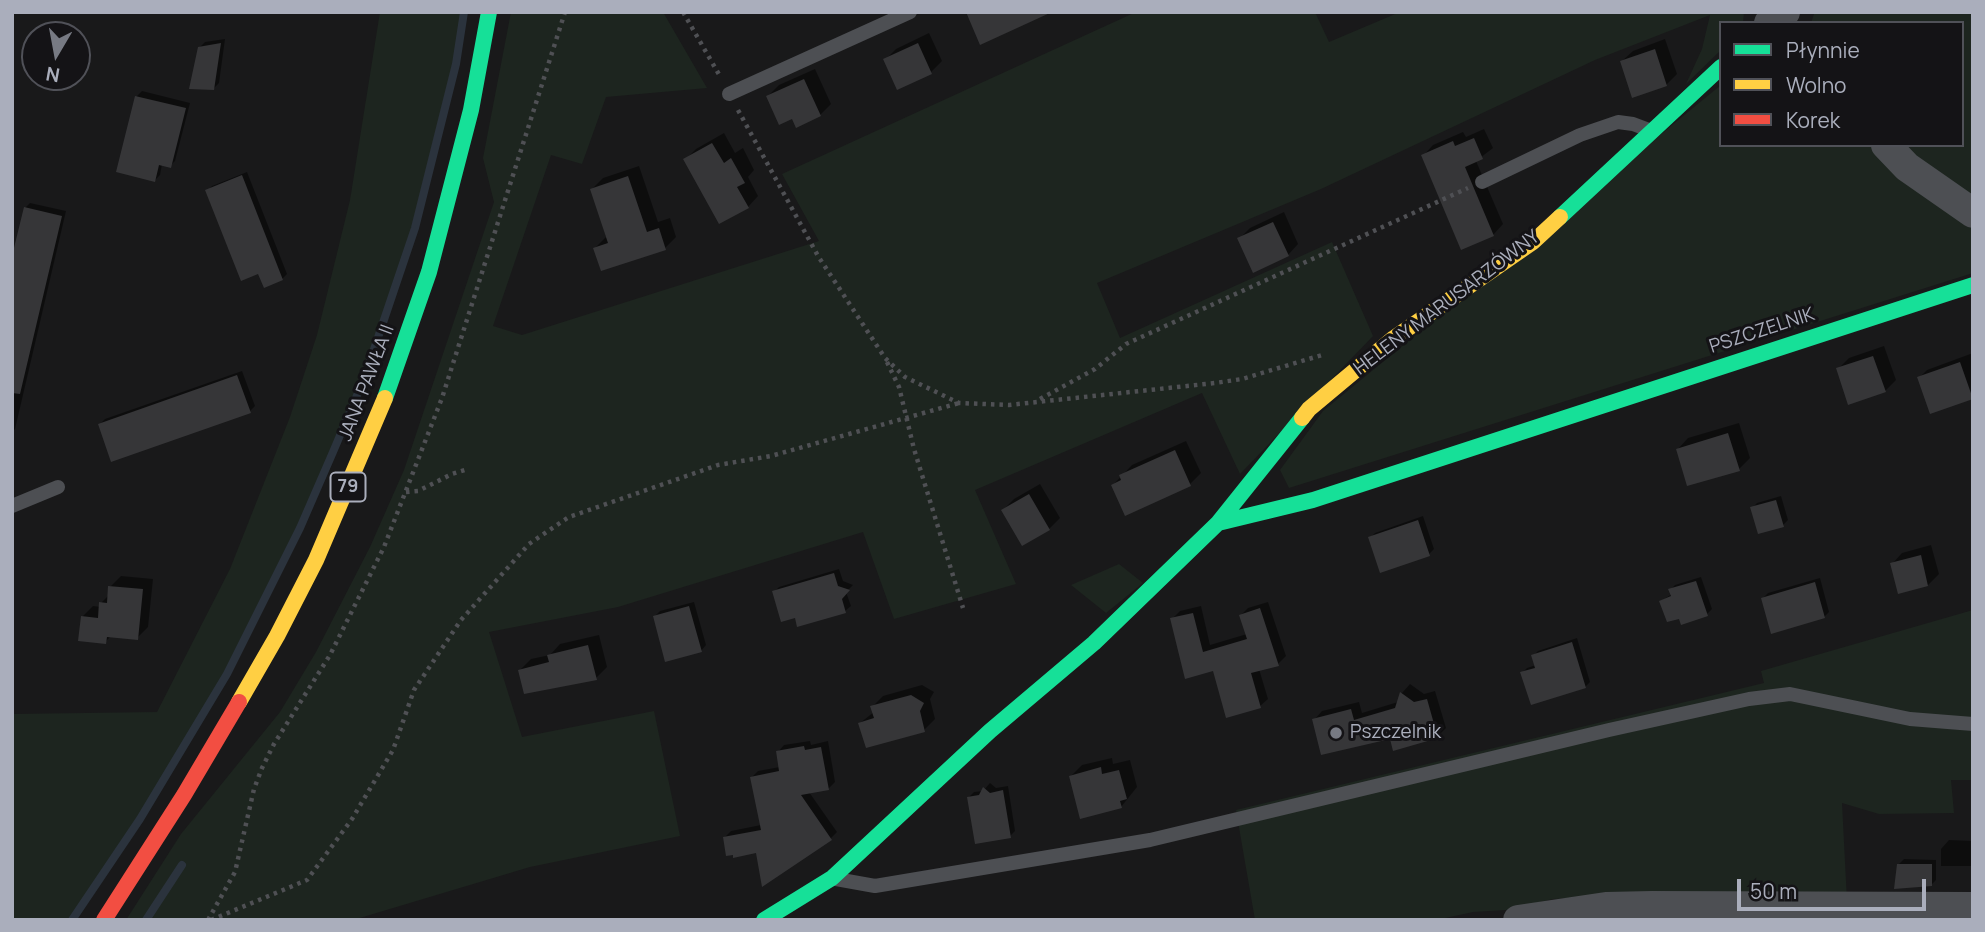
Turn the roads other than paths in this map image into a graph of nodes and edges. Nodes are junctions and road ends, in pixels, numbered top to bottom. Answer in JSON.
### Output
{"nodes":[{"id":1,"x":489,"y":12,"type":"edge"},
{"id":2,"x":910,"y":12,"type":"edge"},
{"id":3,"x":1719,"y":69,"type":"edge"},
{"id":4,"x":729,"y":94,"type":"road end"},
{"id":5,"x":1650,"y":131,"type":"junction"},
{"id":6,"x":1888,"y":147,"type":"edge"},
{"id":7,"x":1482,"y":182,"type":"road end"},
{"id":8,"x":1973,"y":214,"type":"edge"},
{"id":9,"x":1973,"y":285,"type":"edge"},
{"id":10,"x":58,"y":487,"type":"dead end"},
{"id":11,"x":12,"y":506,"type":"edge"},
{"id":12,"x":1218,"y":523,"type":"junction"},
{"id":13,"x":1973,"y":724,"type":"edge"},
{"id":14,"x":832,"y":878,"type":"junction"},
{"id":15,"x":1973,"y":907,"type":"edge"},
{"id":16,"x":104,"y":920,"type":"edge"},
{"id":17,"x":764,"y":920,"type":"edge"},
{"id":18,"x":1518,"y":920,"type":"edge"}],
"edges":[{"from":1,"to":16,"type":"street","name":"JANA PAWŁA II","number":"79"},
{"from":2,"to":4,"type":"lane"},
{"from":3,"to":5,"type":"street","name":"HELENY MARUSARZÓWNY"},
{"from":5,"to":7,"type":"lane"},
{"from":5,"to":12,"type":"street","name":"HELENY MARUSARZÓWNY"},
{"from":6,"to":8,"type":"street"},
{"from":9,"to":12,"type":"street","name":"PSZCZELNIK"},
{"from":10,"to":11,"type":"lane"},
{"from":12,"to":14,"type":"street"},
{"from":13,"to":14,"type":"lane"},
{"from":14,"to":17,"type":"street"},
{"from":15,"to":18,"type":"street"}]}
